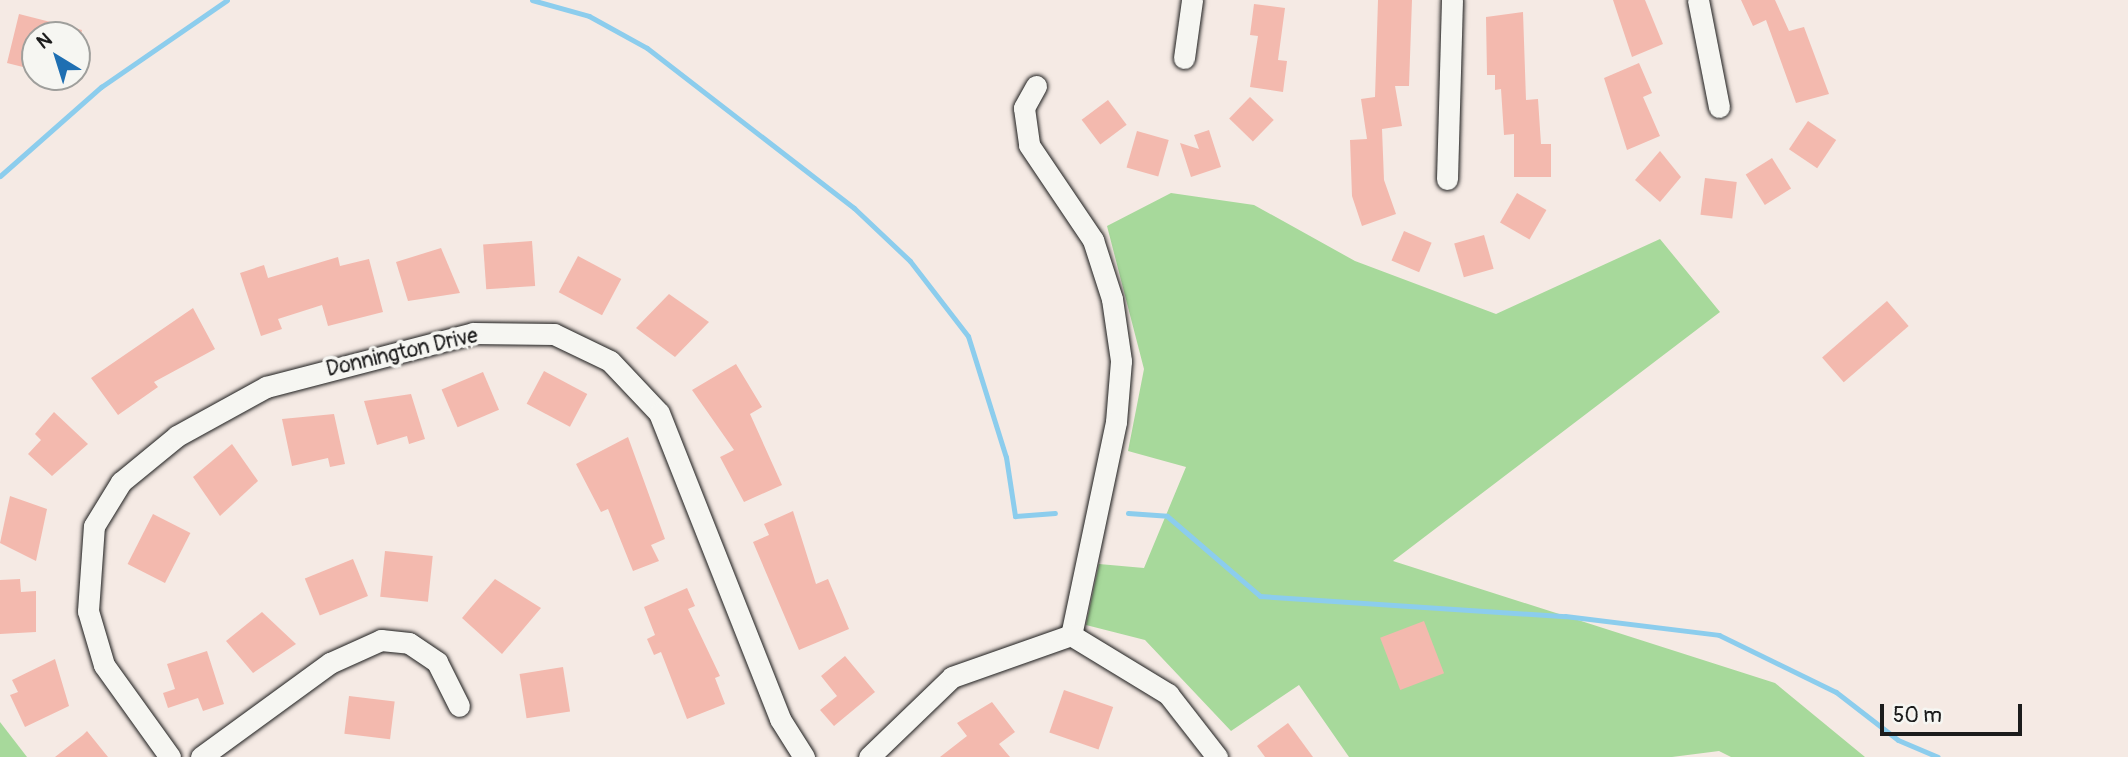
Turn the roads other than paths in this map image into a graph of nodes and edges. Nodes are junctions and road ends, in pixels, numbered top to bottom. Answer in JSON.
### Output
{"nodes":[{"id":1,"x":1192,"y":0,"type":"edge"},
{"id":2,"x":1452,"y":0,"type":"edge"},
{"id":3,"x":1698,"y":0,"type":"edge"},
{"id":4,"x":1184,"y":58,"type":"dead end"},
{"id":5,"x":1036,"y":86,"type":"dead end"},
{"id":6,"x":1719,"y":107,"type":"dead end"},
{"id":7,"x":1447,"y":179,"type":"dead end"},
{"id":8,"x":1071,"y":635,"type":"junction"},
{"id":9,"x":459,"y":706,"type":"dead end"},
{"id":10,"x":170,"y":757,"type":"edge"},
{"id":11,"x":201,"y":757,"type":"edge"},
{"id":12,"x":804,"y":757,"type":"edge"},
{"id":13,"x":869,"y":757,"type":"edge"},
{"id":14,"x":1217,"y":757,"type":"edge"}],
"edges":[{"from":1,"to":4,"type":"street"},
{"from":2,"to":7,"type":"street"},
{"from":3,"to":6,"type":"street"},
{"from":5,"to":8,"type":"street"},
{"from":8,"to":13,"type":"street"},
{"from":8,"to":14,"type":"street"},
{"from":9,"to":11,"type":"street"},
{"from":10,"to":12,"type":"street","name":"Donnington Drive"}]}
